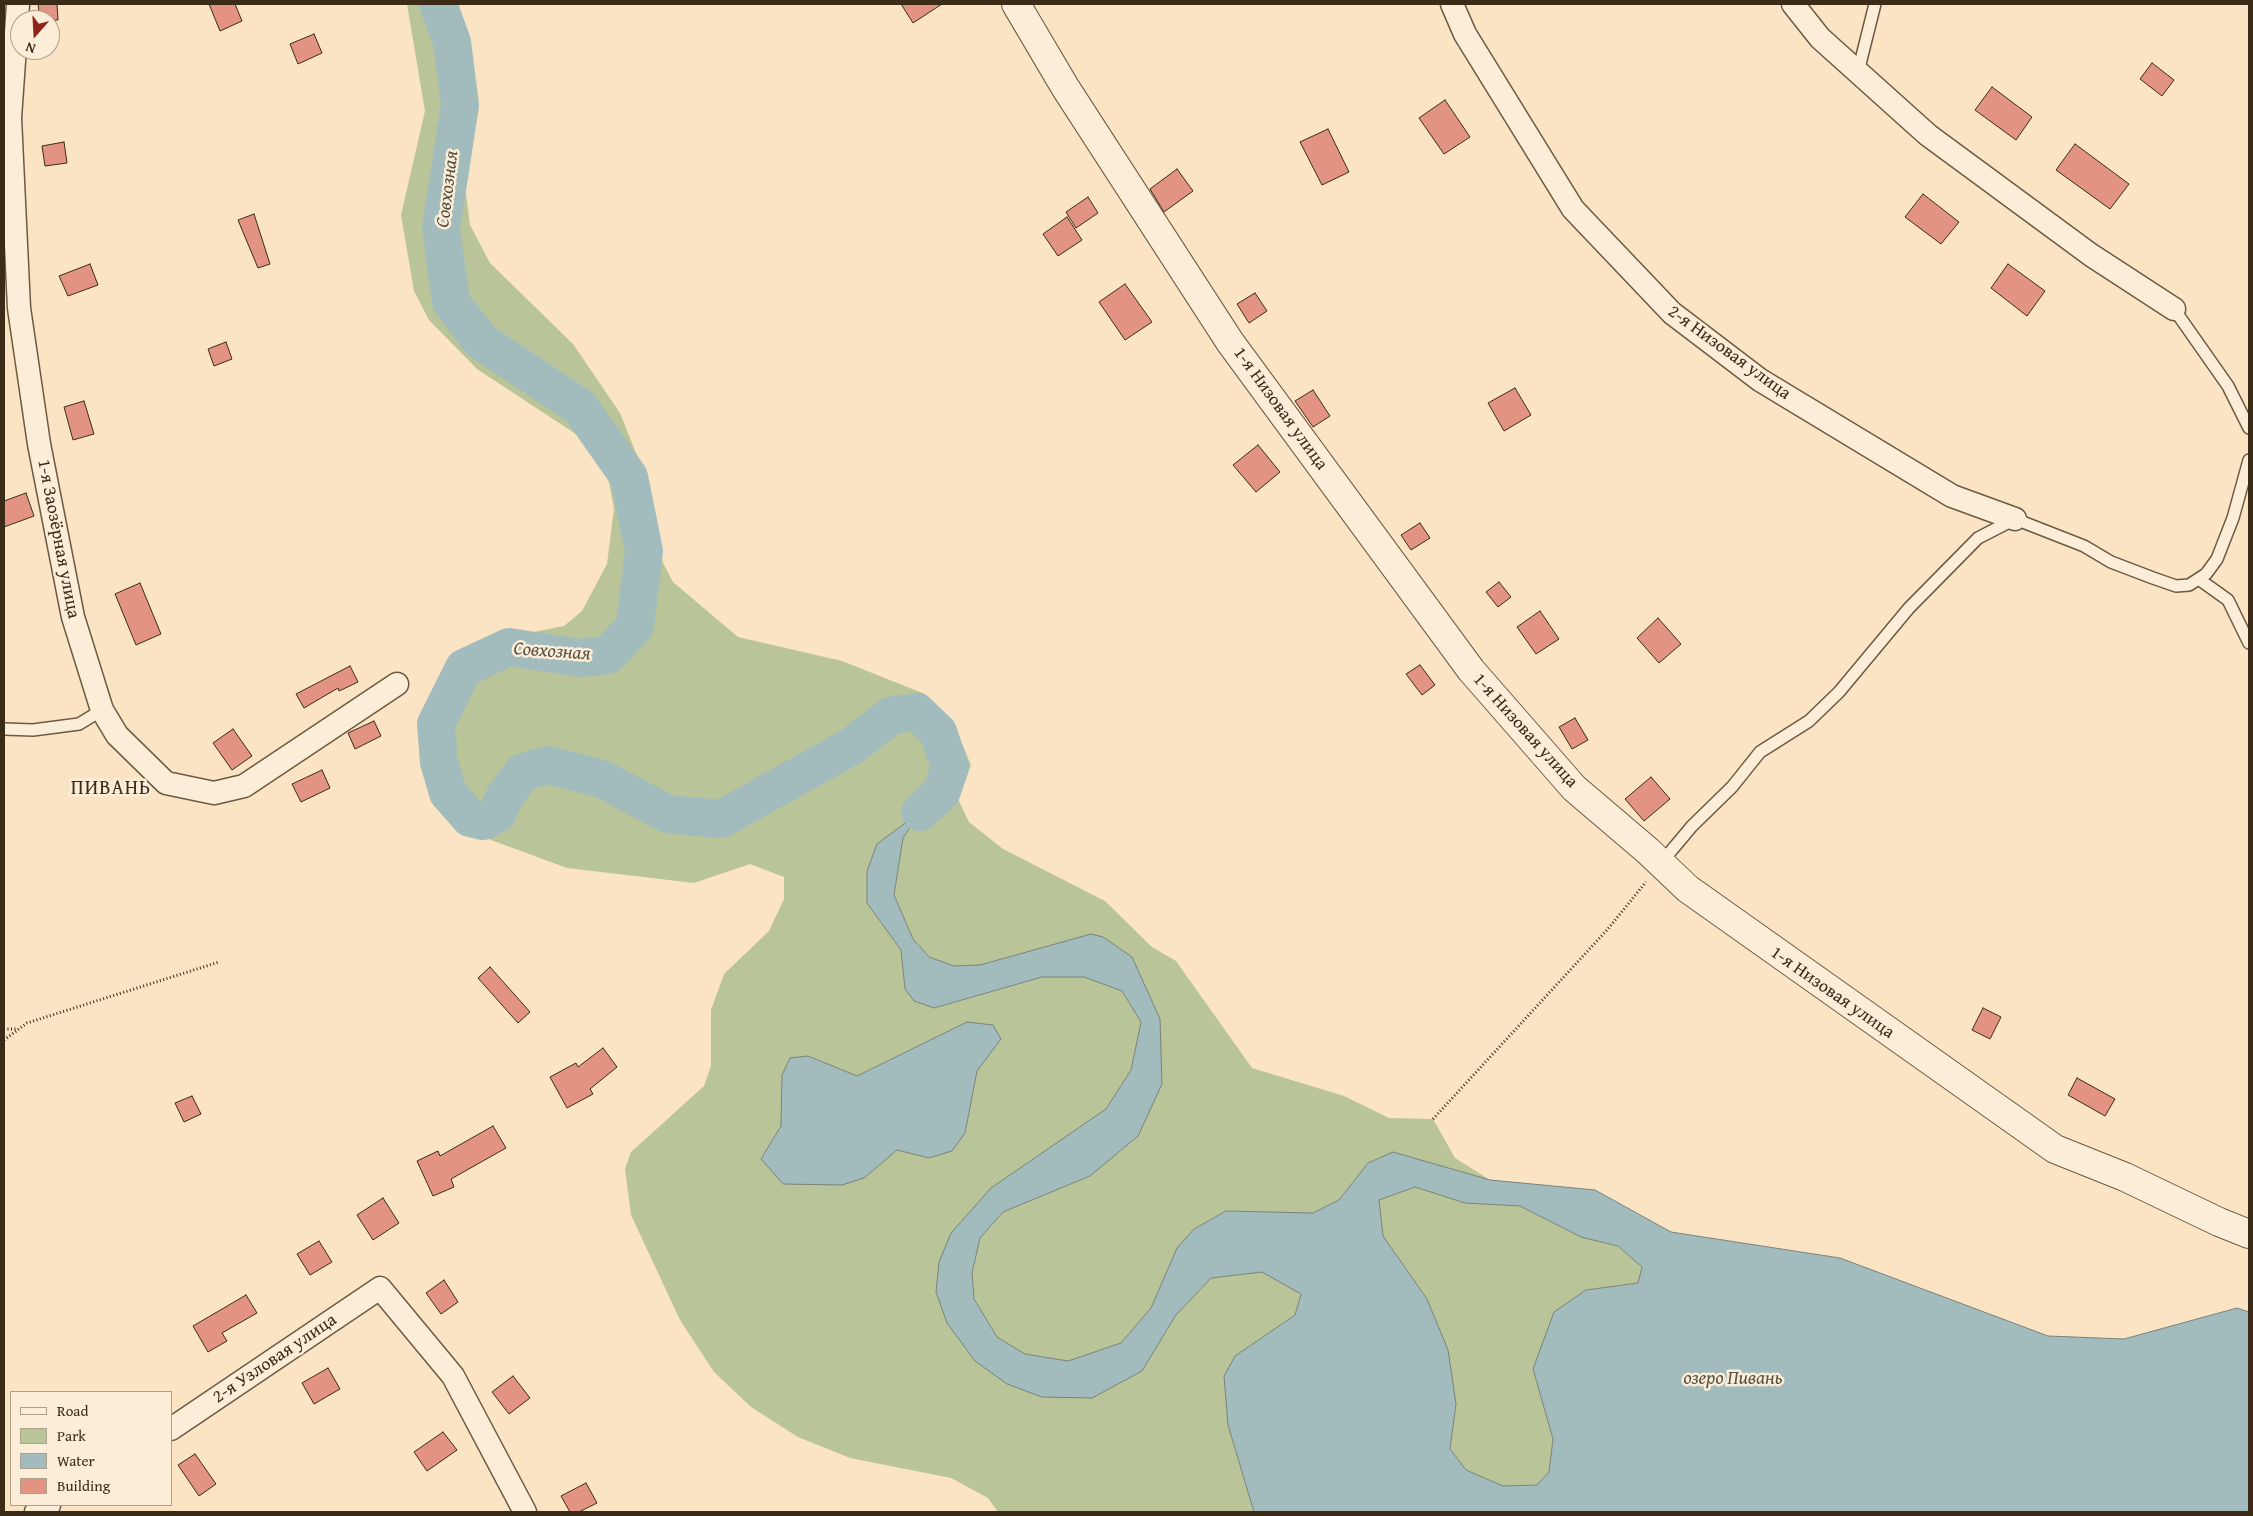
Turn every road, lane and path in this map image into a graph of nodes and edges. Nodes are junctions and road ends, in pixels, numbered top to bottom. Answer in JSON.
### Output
{"nodes":[{"id":1,"x":18,"y":4,"type":"edge"},
{"id":2,"x":1016,"y":4,"type":"edge"},
{"id":3,"x":1452,"y":4,"type":"edge"},
{"id":4,"x":1793,"y":4,"type":"edge"},
{"id":5,"x":1875,"y":4,"type":"edge"},
{"id":6,"x":1858,"y":72,"type":"junction"},
{"id":7,"x":2174,"y":309,"type":"joint"},
{"id":8,"x":2249,"y":428,"type":"edge"},
{"id":9,"x":2249,"y":460,"type":"edge"},
{"id":10,"x":2015,"y":519,"type":"junction"},
{"id":11,"x":2200,"y":580,"type":"junction"},
{"id":12,"x":2249,"y":643,"type":"edge"},
{"id":13,"x":397,"y":684,"type":"dead end"},
{"id":14,"x":102,"y":710,"type":"junction"},
{"id":15,"x":4,"y":729,"type":"edge"},
{"id":16,"x":1661,"y":864,"type":"junction"},
{"id":17,"x":219,"y":962,"type":"dead end"},
{"id":18,"x":4,"y":1029,"type":"edge"},
{"id":19,"x":18,"y":1029,"type":"junction"},
{"id":20,"x":4,"y":1040,"type":"edge"},
{"id":21,"x":1433,"y":1119,"type":"dead end"},
{"id":22,"x":2249,"y":1234,"type":"edge"},
{"id":23,"x":172,"y":1428,"type":"edge"},
{"id":24,"x":47,"y":1506,"type":"edge"},
{"id":25,"x":36,"y":1512,"type":"edge"},
{"id":26,"x":525,"y":1512,"type":"edge"}],
"edges":[{"from":1,"to":14,"type":"street","name":"1-я Заозёрная улица"},
{"from":2,"to":16,"type":"street","name":"1-я Низовая улица"},
{"from":3,"to":10,"type":"street","name":"2-я Низовая улица"},
{"from":4,"to":6,"type":"street"},
{"from":5,"to":6,"type":"lane"},
{"from":6,"to":7,"type":"street"},
{"from":7,"to":8,"type":"lane"},
{"from":9,"to":11,"type":"lane"},
{"from":10,"to":11,"type":"lane"},
{"from":10,"to":16,"type":"lane"},
{"from":11,"to":12,"type":"lane"},
{"from":13,"to":14,"type":"street","name":"1-я Заозёрная улица"},
{"from":14,"to":15,"type":"lane"},
{"from":16,"to":21,"type":"path"},
{"from":16,"to":22,"type":"street","name":"1-я Низовая улица"},
{"from":17,"to":19,"type":"path"},
{"from":18,"to":19,"type":"path"},
{"from":19,"to":20,"type":"path"},
{"from":23,"to":26,"type":"street","name":"2-я Узловая улица"},
{"from":24,"to":25,"type":"street"}]}
